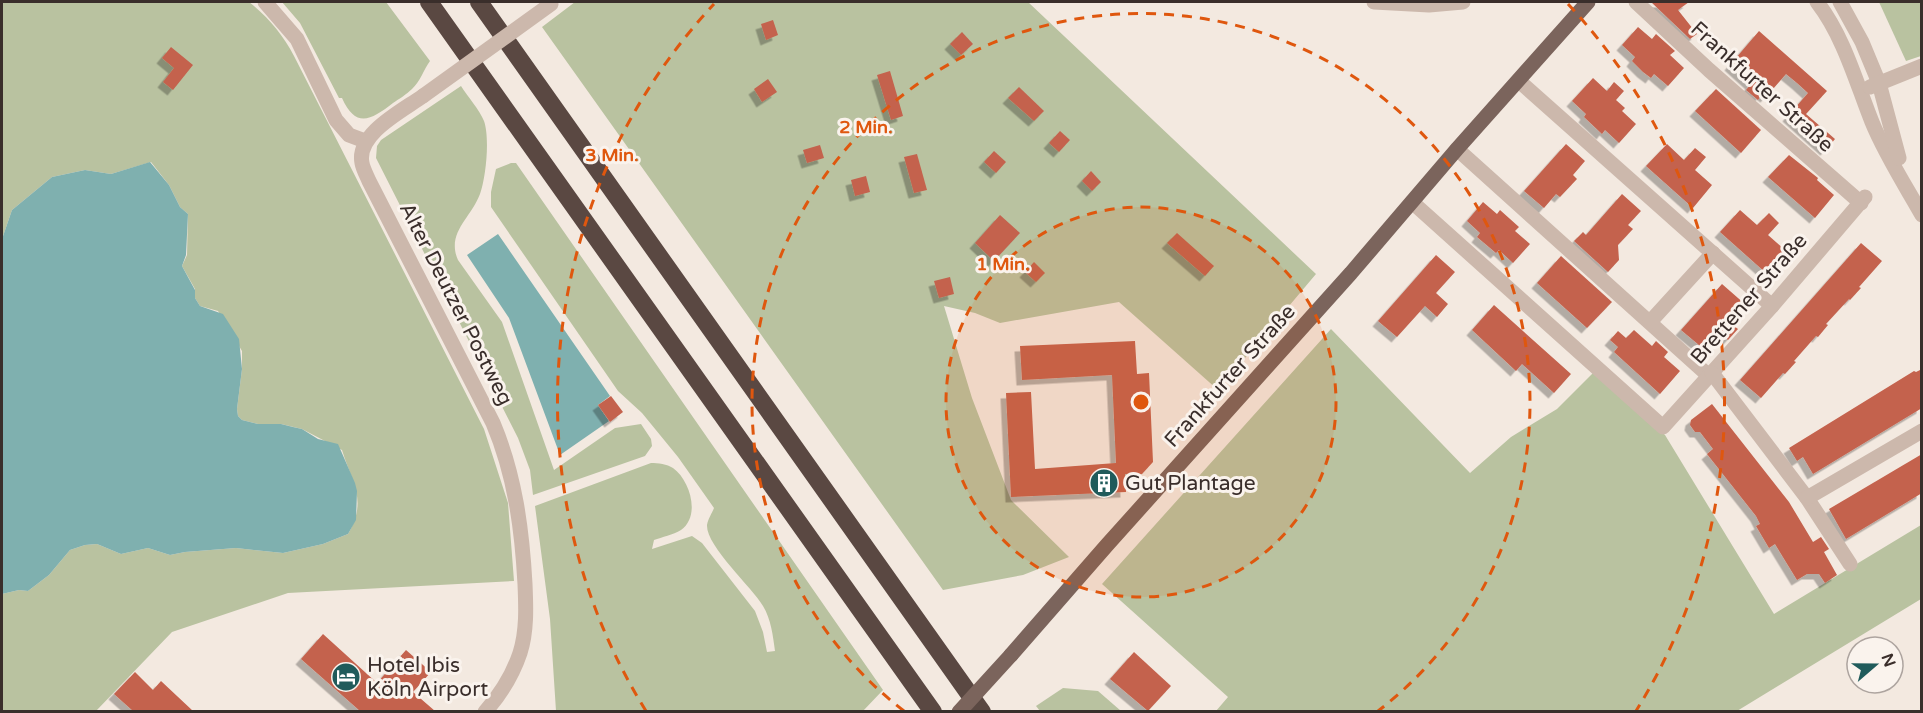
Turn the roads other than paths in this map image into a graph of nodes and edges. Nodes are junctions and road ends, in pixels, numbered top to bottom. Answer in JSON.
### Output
{"nodes":[{"id":1,"x":265,"y":2,"type":"edge"},
{"id":2,"x":429,"y":2,"type":"edge"},
{"id":3,"x":478,"y":2,"type":"edge"},
{"id":4,"x":1374,"y":2,"type":"edge"},
{"id":5,"x":1463,"y":2,"type":"edge"},
{"id":6,"x":1588,"y":2,"type":"edge"},
{"id":7,"x":1636,"y":2,"type":"edge"},
{"id":8,"x":1817,"y":2,"type":"edge"},
{"id":9,"x":1840,"y":2,"type":"edge"},
{"id":10,"x":553,"y":3,"type":"edge"},
{"id":11,"x":1922,"y":66,"type":"edge"},
{"id":12,"x":1518,"y":81,"type":"junction"},
{"id":13,"x":1879,"y":83,"type":"junction"},
{"id":14,"x":1861,"y":90,"type":"junction"},
{"id":15,"x":365,"y":141,"type":"junction"},
{"id":16,"x":1456,"y":149,"type":"junction"},
{"id":17,"x":1911,"y":196,"type":"junction"},
{"id":18,"x":1863,"y":200,"type":"joint"},
{"id":19,"x":1412,"y":202,"type":"junction"},
{"id":20,"x":1922,"y":216,"type":"edge"},
{"id":21,"x":1713,"y":253,"type":"junction"},
{"id":22,"x":1772,"y":306,"type":"junction"},
{"id":23,"x":1650,"y":322,"type":"junction"},
{"id":24,"x":1711,"y":375,"type":"junction"},
{"id":25,"x":1922,"y":431,"type":"edge"},
{"id":26,"x":1807,"y":498,"type":"junction"},
{"id":27,"x":1850,"y":564,"type":"dead end"},
{"id":28,"x":485,"y":711,"type":"edge"},
{"id":29,"x":933,"y":711,"type":"edge"},
{"id":30,"x":958,"y":711,"type":"edge"},
{"id":31,"x":982,"y":711,"type":"edge"}],
"edges":[{"from":1,"to":15,"type":"street"},
{"from":2,"to":29,"type":"highway"},
{"from":3,"to":31,"type":"highway"},
{"from":4,"to":5,"type":"street"},
{"from":6,"to":12,"type":"main road","name":"Frankfurter Straße"},
{"from":7,"to":18,"type":"street","name":"Frankfurter Straße"},
{"from":8,"to":14,"type":"street"},
{"from":9,"to":13,"type":"street"},
{"from":10,"to":15,"type":"street","bridge":true},
{"from":11,"to":13,"type":"street"},
{"from":12,"to":16,"type":"main road","name":"Frankfurter Straße"},
{"from":12,"to":21,"type":"street"},
{"from":13,"to":14,"type":"street"},
{"from":13,"to":17,"type":"street"},
{"from":14,"to":17,"type":"street"},
{"from":15,"to":28,"type":"street","name":"Alter Deutzer Postweg"},
{"from":16,"to":19,"type":"main road","name":"Frankfurter Straße"},
{"from":16,"to":23,"type":"street"},
{"from":17,"to":20,"type":"street"},
{"from":18,"to":22,"type":"street","name":"Brettener Straße"},
{"from":19,"to":24,"type":"street","name":"Brettener Straße"},
{"from":19,"to":30,"type":"main road","name":"Frankfurter Straße","bridge":true},
{"from":21,"to":22,"type":"street"},
{"from":21,"to":23,"type":"street"},
{"from":22,"to":24,"type":"street","name":"Brettener Straße"},
{"from":23,"to":24,"type":"street"},
{"from":24,"to":26,"type":"street"},
{"from":25,"to":26,"type":"street"},
{"from":26,"to":27,"type":"street"}]}
